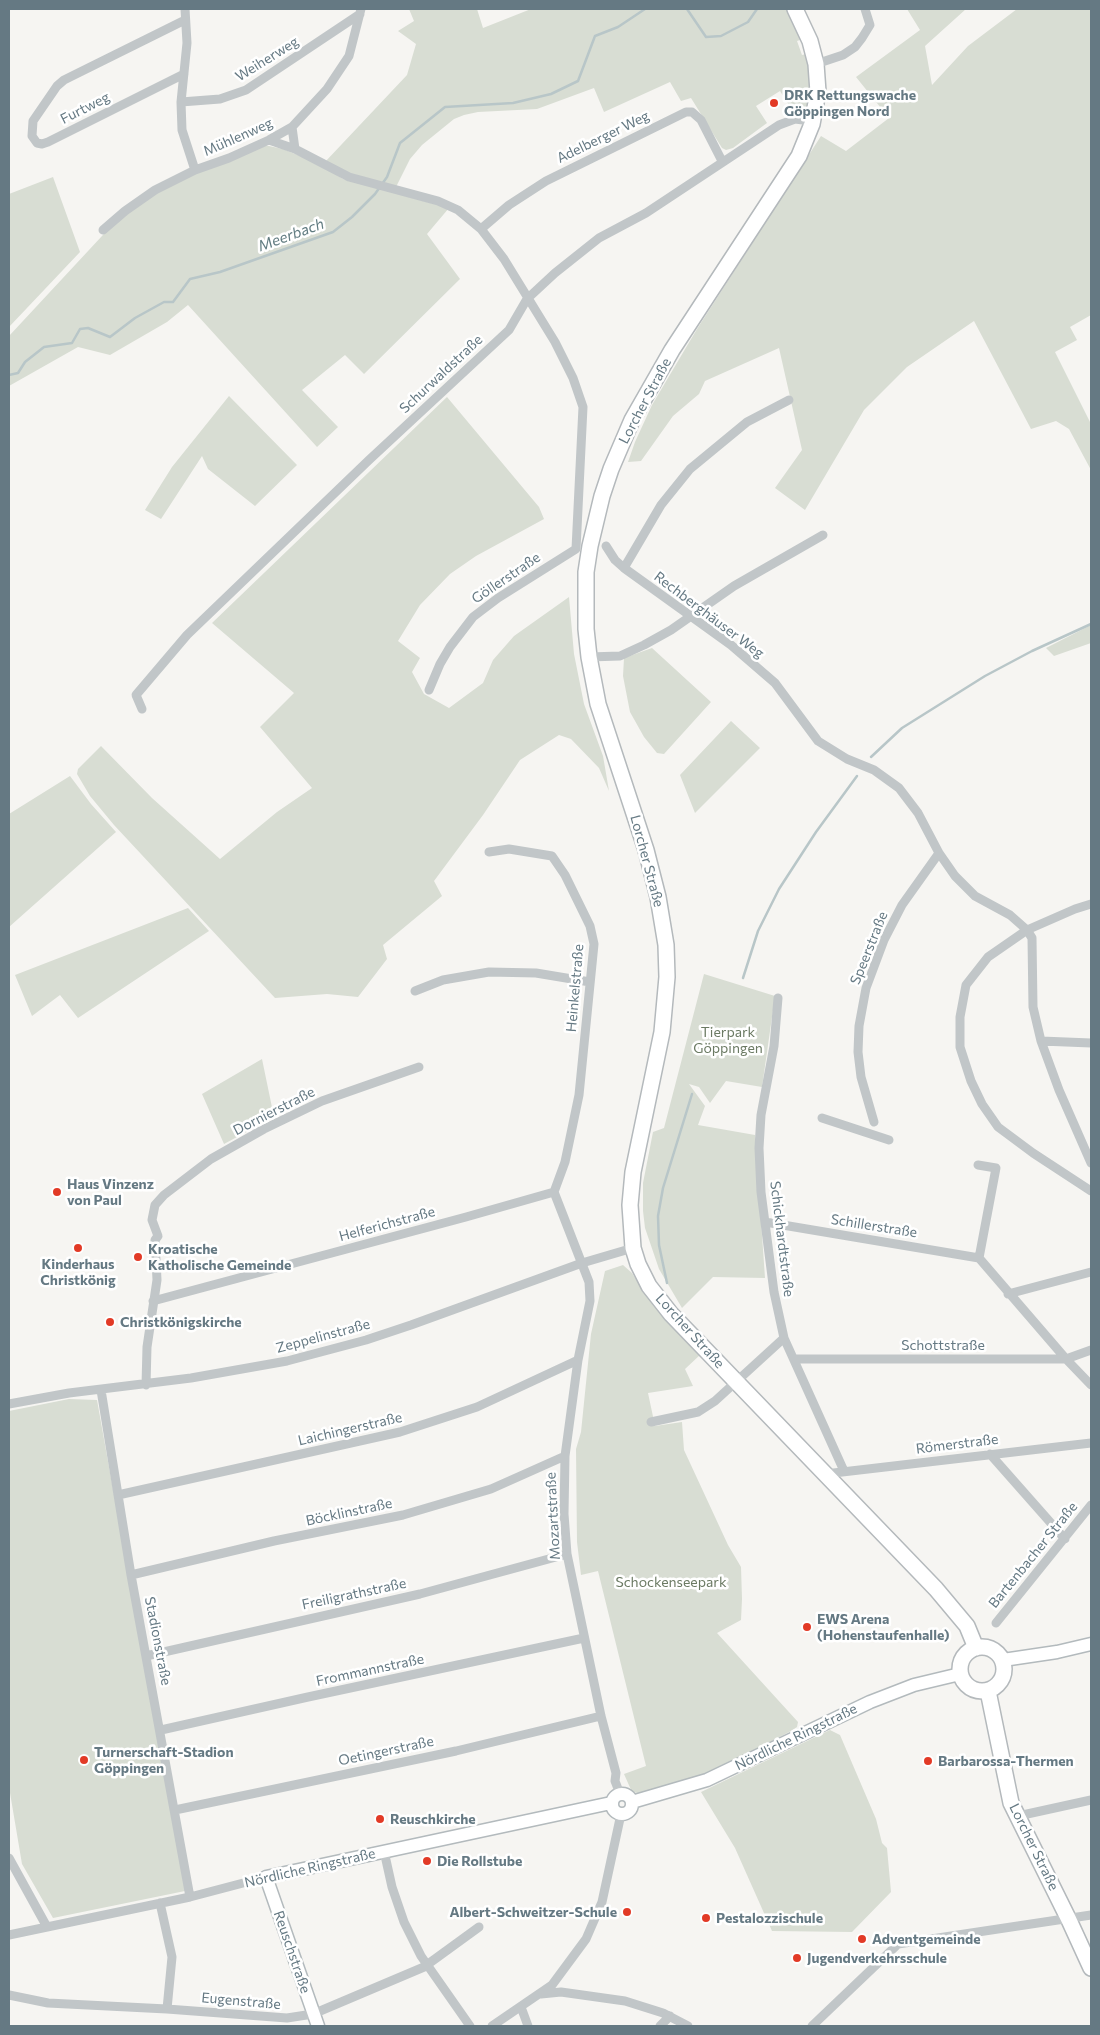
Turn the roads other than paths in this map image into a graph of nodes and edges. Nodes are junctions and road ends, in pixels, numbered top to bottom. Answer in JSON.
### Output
{"nodes":[{"id":1,"x":185,"y":9,"type":"edge"},
{"id":2,"x":795,"y":9,"type":"edge"},
{"id":3,"x":865,"y":9,"type":"edge"},
{"id":4,"x":360,"y":12,"type":"edge"},
{"id":5,"x":186,"y":20,"type":"junction"},
{"id":6,"x":816,"y":64,"type":"junction"},
{"id":7,"x":184,"y":74,"type":"junction"},
{"id":8,"x":181,"y":102,"type":"junction"},
{"id":9,"x":812,"y":124,"type":"junction"},
{"id":10,"x":292,"y":127,"type":"junction"},
{"id":11,"x":269,"y":140,"type":"junction"},
{"id":12,"x":295,"y":149,"type":"junction"},
{"id":13,"x":722,"y":162,"type":"junction"},
{"id":14,"x":195,"y":170,"type":"junction"},
{"id":15,"x":481,"y":228,"type":"junction"},
{"id":16,"x":103,"y":230,"type":"dead end"},
{"id":17,"x":528,"y":299,"type":"junction"},
{"id":18,"x":789,"y":400,"type":"dead end"},
{"id":19,"x":823,"y":535,"type":"dead end"},
{"id":20,"x":606,"y":546,"type":"dead end"},
{"id":21,"x":624,"y":568,"type":"junction"},
{"id":22,"x":691,"y":615,"type":"junction"},
{"id":23,"x":589,"y":657,"type":"junction"},
{"id":24,"x":429,"y":690,"type":"dead end"},
{"id":25,"x":142,"y":709,"type":"dead end"},
{"id":26,"x":489,"y":852,"type":"dead end"},
{"id":27,"x":939,"y":853,"type":"junction"},
{"id":28,"x":1091,"y":904,"type":"edge"},
{"id":29,"x":1027,"y":930,"type":"junction"},
{"id":30,"x":590,"y":982,"type":"junction"},
{"id":31,"x":415,"y":992,"type":"dead end"},
{"id":32,"x":778,"y":998,"type":"dead end"},
{"id":33,"x":1041,"y":1041,"type":"junction"},
{"id":34,"x":1091,"y":1043,"type":"edge"},
{"id":35,"x":419,"y":1067,"type":"dead end"},
{"id":36,"x":822,"y":1118,"type":"dead end"},
{"id":37,"x":874,"y":1122,"type":"dead end"},
{"id":38,"x":889,"y":1140,"type":"dead end"},
{"id":39,"x":1091,"y":1162,"type":"edge"},
{"id":40,"x":978,"y":1165,"type":"dead end"},
{"id":41,"x":1091,"y":1191,"type":"edge"},
{"id":42,"x":554,"y":1192,"type":"junction"},
{"id":43,"x":765,"y":1222,"type":"junction"},
{"id":44,"x":633,"y":1248,"type":"junction"},
{"id":45,"x":979,"y":1258,"type":"junction"},
{"id":46,"x":582,"y":1263,"type":"junction"},
{"id":47,"x":1091,"y":1272,"type":"edge"},
{"id":48,"x":1008,"y":1294,"type":"junction"},
{"id":49,"x":153,"y":1301,"type":"junction"},
{"id":50,"x":784,"y":1338,"type":"junction"},
{"id":51,"x":1091,"y":1350,"type":"edge"},
{"id":52,"x":794,"y":1359,"type":"junction"},
{"id":53,"x":578,"y":1360,"type":"junction"},
{"id":54,"x":1066,"y":1360,"type":"junction"},
{"id":55,"x":737,"y":1382,"type":"junction"},
{"id":56,"x":146,"y":1385,"type":"junction"},
{"id":57,"x":1091,"y":1385,"type":"edge"},
{"id":58,"x":101,"y":1390,"type":"junction"},
{"id":59,"x":9,"y":1404,"type":"edge"},
{"id":60,"x":652,"y":1422,"type":"dead end"},
{"id":61,"x":1091,"y":1443,"type":"edge"},
{"id":62,"x":990,"y":1454,"type":"junction"},
{"id":63,"x":565,"y":1456,"type":"junction"},
{"id":64,"x":844,"y":1471,"type":"junction"},
{"id":65,"x":825,"y":1474,"type":"junction"},
{"id":66,"x":118,"y":1494,"type":"junction"},
{"id":67,"x":1091,"y":1505,"type":"edge"},
{"id":68,"x":1065,"y":1539,"type":"junction"},
{"id":69,"x":567,"y":1554,"type":"junction"},
{"id":70,"x":131,"y":1575,"type":"junction"},
{"id":71,"x":996,"y":1623,"type":"dead end"},
{"id":72,"x":584,"y":1638,"type":"junction"},
{"id":73,"x":1091,"y":1644,"type":"edge"},
{"id":74,"x":976,"y":1648,"type":"junction"},
{"id":75,"x":146,"y":1656,"type":"junction"},
{"id":76,"x":1003,"y":1660,"type":"junction"},
{"id":77,"x":960,"y":1674,"type":"junction"},
{"id":78,"x":988,"y":1691,"type":"junction"},
{"id":79,"x":602,"y":1716,"type":"junction"},
{"id":80,"x":160,"y":1730,"type":"junction"},
{"id":81,"x":616,"y":1798,"type":"junction"},
{"id":82,"x":1091,"y":1800,"type":"edge"},
{"id":83,"x":632,"y":1802,"type":"junction"},
{"id":84,"x":174,"y":1810,"type":"junction"},
{"id":85,"x":621,"y":1814,"type":"junction"},
{"id":86,"x":1018,"y":1816,"type":"junction"},
{"id":87,"x":384,"y":1851,"type":"junction"},
{"id":88,"x":9,"y":1858,"type":"edge"},
{"id":89,"x":266,"y":1877,"type":"junction"},
{"id":90,"x":190,"y":1897,"type":"junction"},
{"id":91,"x":160,"y":1903,"type":"junction"},
{"id":92,"x":1091,"y":1915,"type":"edge"},
{"id":93,"x":1069,"y":1920,"type":"junction"},
{"id":94,"x":47,"y":1927,"type":"junction"},
{"id":95,"x":479,"y":1927,"type":"dead end"},
{"id":96,"x":9,"y":1935,"type":"edge"},
{"id":97,"x":427,"y":1965,"type":"junction"},
{"id":98,"x":1091,"y":1968,"type":"edge"},
{"id":99,"x":9,"y":1995,"type":"edge"},
{"id":100,"x":539,"y":1995,"type":"junction"},
{"id":101,"x":521,"y":2007,"type":"junction"},
{"id":102,"x":167,"y":2008,"type":"junction"},
{"id":103,"x":313,"y":2014,"type":"junction"},
{"id":104,"x":670,"y":2016,"type":"junction"},
{"id":105,"x":318,"y":2026,"type":"edge"},
{"id":106,"x":470,"y":2026,"type":"edge"},
{"id":107,"x":492,"y":2026,"type":"edge"},
{"id":108,"x":528,"y":2026,"type":"edge"},
{"id":109,"x":660,"y":2026,"type":"edge"},
{"id":110,"x":688,"y":2026,"type":"edge"},
{"id":111,"x":812,"y":2026,"type":"edge"}],
"edges":[{"from":1,"to":5,"type":"street"},
{"from":2,"to":6,"type":"main road","name":"Lorcher Straße"},
{"from":3,"to":6,"type":"street"},
{"from":4,"to":8,"type":"street","name":"Weiherweg"},
{"from":4,"to":10,"type":"street","name":"Mühlenweg"},
{"from":5,"to":7,"type":"street"},
{"from":5,"to":7,"type":"street","name":"Furtweg"},
{"from":6,"to":9,"type":"main road","name":"Lorcher Straße"},
{"from":7,"to":8,"type":"street"},
{"from":8,"to":14,"type":"street"},
{"from":9,"to":13,"type":"street","name":"Schurwaldstraße"},
{"from":9,"to":23,"type":"main road","name":"Lorcher Straße"},
{"from":10,"to":11,"type":"street","name":"Mühlenweg"},
{"from":10,"to":12,"type":"street"},
{"from":11,"to":12,"type":"street"},
{"from":11,"to":14,"type":"street","name":"Mühlenweg"},
{"from":12,"to":15,"type":"street"},
{"from":13,"to":15,"type":"street","name":"Adelberger Weg"},
{"from":13,"to":17,"type":"street","name":"Schurwaldstraße"},
{"from":14,"to":16,"type":"street","name":"Mühlenweg"},
{"from":15,"to":17,"type":"street"},
{"from":17,"to":24,"type":"street","name":"Göllerstraße"},
{"from":17,"to":25,"type":"street","name":"Schurwaldstraße"},
{"from":18,"to":21,"type":"street"},
{"from":19,"to":22,"type":"street"},
{"from":20,"to":21,"type":"street","name":"Rechberghäuser Weg"},
{"from":21,"to":22,"type":"street","name":"Rechberghäuser Weg"},
{"from":22,"to":23,"type":"street"},
{"from":22,"to":27,"type":"street","name":"Rechberghäuser Weg"},
{"from":23,"to":44,"type":"main road","name":"Lorcher Straße"},
{"from":26,"to":30,"type":"street","name":"Heinkelstraße"},
{"from":27,"to":29,"type":"street","name":"Rechberghäuser Weg"},
{"from":27,"to":37,"type":"street","name":"Speerstraße"},
{"from":28,"to":29,"type":"street"},
{"from":29,"to":33,"type":"street"},
{"from":29,"to":41,"type":"street"},
{"from":30,"to":31,"type":"street"},
{"from":30,"to":42,"type":"street","name":"Heinkelstraße"},
{"from":32,"to":43,"type":"street","name":"Schickhardtstraße"},
{"from":33,"to":34,"type":"street"},
{"from":33,"to":39,"type":"street"},
{"from":35,"to":49,"type":"street","name":"Dornierstraße"},
{"from":36,"to":38,"type":"street"},
{"from":40,"to":45,"type":"street"},
{"from":42,"to":46,"type":"street"},
{"from":42,"to":49,"type":"street","name":"Helferichstraße"},
{"from":43,"to":45,"type":"street","name":"Schillerstraße"},
{"from":43,"to":50,"type":"street","name":"Schickhardtstraße"},
{"from":44,"to":46,"type":"street","name":"Zeppelinstraße"},
{"from":44,"to":55,"type":"main road","name":"Lorcher Straße"},
{"from":45,"to":48,"type":"street"},
{"from":46,"to":53,"type":"street","name":"Mozartstraße"},
{"from":46,"to":56,"type":"street","name":"Zeppelinstraße"},
{"from":47,"to":48,"type":"street"},
{"from":48,"to":54,"type":"street"},
{"from":49,"to":56,"type":"street"},
{"from":50,"to":52,"type":"street","name":"Schickhardtstraße"},
{"from":50,"to":55,"type":"street"},
{"from":51,"to":54,"type":"street","name":"Schottstraße"},
{"from":52,"to":54,"type":"street","name":"Schottstraße"},
{"from":52,"to":64,"type":"street","name":"Schickhardtstraße"},
{"from":53,"to":63,"type":"street","name":"Mozartstraße"},
{"from":53,"to":66,"type":"street","name":"Laichingerstraße"},
{"from":54,"to":57,"type":"street"},
{"from":55,"to":60,"type":"street"},
{"from":55,"to":65,"type":"main road","name":"Lorcher Straße"},
{"from":56,"to":58,"type":"street","name":"Zeppelinstraße"},
{"from":58,"to":59,"type":"street","name":"Zeppelinstraße"},
{"from":58,"to":66,"type":"street","name":"Stadionstraße"},
{"from":61,"to":62,"type":"street","name":"Römerstraße"},
{"from":62,"to":64,"type":"street","name":"Römerstraße"},
{"from":62,"to":68,"type":"street"},
{"from":63,"to":69,"type":"street","name":"Mozartstraße"},
{"from":63,"to":70,"type":"street","name":"Böcklinstraße"},
{"from":64,"to":65,"type":"street","name":"Römerstraße"},
{"from":65,"to":74,"type":"main road","name":"Lorcher Straße"},
{"from":66,"to":70,"type":"street","name":"Stadionstraße"},
{"from":67,"to":68,"type":"street","name":"Bartenbacher Straße"},
{"from":68,"to":71,"type":"street","name":"Bartenbacher Straße"},
{"from":69,"to":72,"type":"street","name":"Mozartstraße"},
{"from":69,"to":75,"type":"street","name":"Freiligrathstraße"},
{"from":70,"to":75,"type":"street","name":"Stadionstraße"},
{"from":72,"to":79,"type":"street","name":"Mozartstraße"},
{"from":72,"to":80,"type":"street","name":"Frommannstraße"},
{"from":73,"to":76,"type":"street"},
{"from":74,"to":76,"type":"main road"},
{"from":74,"to":77,"type":"main road"},
{"from":75,"to":80,"type":"street","name":"Stadionstraße"},
{"from":76,"to":78,"type":"main road"},
{"from":77,"to":78,"type":"main road"},
{"from":77,"to":83,"type":"street","name":"Nördliche Ringstraße"},
{"from":78,"to":86,"type":"main road","name":"Lorcher Straße"},
{"from":79,"to":81,"type":"street","name":"Mozartstraße"},
{"from":79,"to":84,"type":"street","name":"Oetingerstraße"},
{"from":80,"to":84,"type":"street","name":"Stadionstraße"},
{"from":81,"to":83,"type":"street"},
{"from":81,"to":85,"type":"street"},
{"from":81,"to":87,"type":"street","name":"Nördliche Ringstraße"},
{"from":82,"to":86,"type":"street"},
{"from":83,"to":85,"type":"street"},
{"from":84,"to":90,"type":"street","name":"Stadionstraße"},
{"from":85,"to":100,"type":"street"},
{"from":86,"to":93,"type":"main road","name":"Lorcher Straße"},
{"from":87,"to":89,"type":"street","name":"Nördliche Ringstraße"},
{"from":87,"to":97,"type":"street"},
{"from":88,"to":94,"type":"street"},
{"from":89,"to":90,"type":"street","name":"Nördliche Ringstraße"},
{"from":89,"to":103,"type":"street","name":"Reuschstraße"},
{"from":90,"to":91,"type":"street","name":"Nördliche Ringstraße"},
{"from":91,"to":94,"type":"street","name":"Nördliche Ringstraße"},
{"from":91,"to":102,"type":"street"},
{"from":92,"to":93,"type":"street"},
{"from":93,"to":98,"type":"main road","name":"Lorcher Straße"},
{"from":93,"to":111,"type":"street"},
{"from":94,"to":96,"type":"street","name":"Nördliche Ringstraße"},
{"from":95,"to":97,"type":"street","name":"Eugenstraße"},
{"from":97,"to":103,"type":"street","name":"Eugenstraße"},
{"from":97,"to":106,"type":"street"},
{"from":99,"to":102,"type":"street","name":"Eugenstraße"},
{"from":100,"to":101,"type":"street"},
{"from":100,"to":104,"type":"street"},
{"from":101,"to":107,"type":"street"},
{"from":101,"to":108,"type":"street"},
{"from":102,"to":103,"type":"street","name":"Eugenstraße"},
{"from":103,"to":105,"type":"street","name":"Reuschstraße"},
{"from":104,"to":109,"type":"street"},
{"from":104,"to":110,"type":"street"}]}
